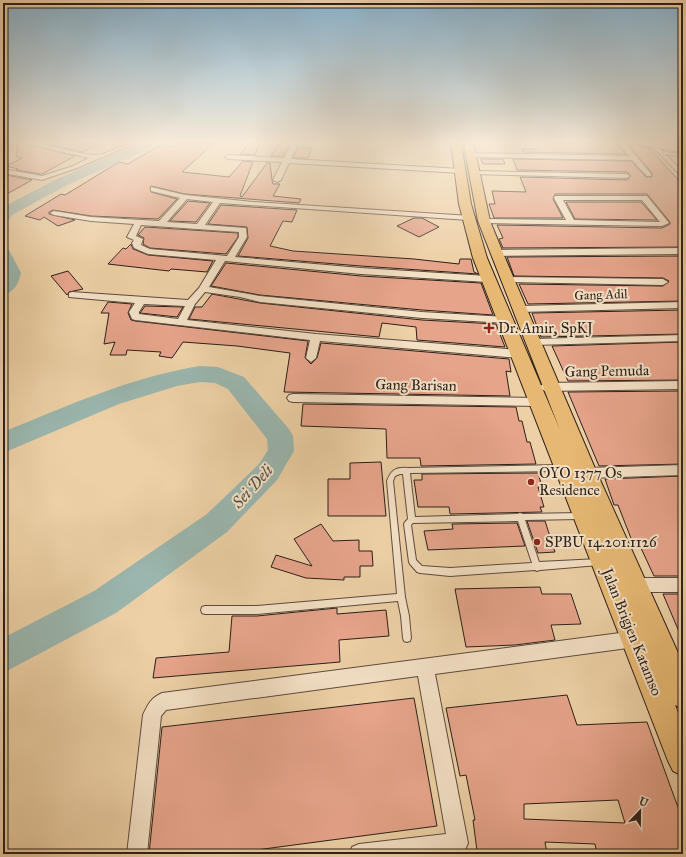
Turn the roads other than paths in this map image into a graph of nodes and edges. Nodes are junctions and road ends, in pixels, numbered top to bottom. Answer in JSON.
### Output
{"nodes":[{"id":1,"x":472,"y":183,"type":"edge"},
{"id":2,"x":154,"y":190,"type":"dead end"},
{"id":3,"x":185,"y":197,"type":"junction"},
{"id":4,"x":218,"y":200,"type":"junction"},
{"id":5,"x":54,"y":213,"type":"dead end"},
{"id":6,"x":476,"y":219,"type":"junction"},
{"id":7,"x":139,"y":222,"type":"junction"},
{"id":8,"x":571,"y":222,"type":"junction"},
{"id":9,"x":161,"y":224,"type":"junction"},
{"id":10,"x":199,"y":227,"type":"junction"},
{"id":11,"x":683,"y":251,"type":"edge"},
{"id":12,"x":496,"y":253,"type":"junction"},
{"id":13,"x":226,"y":258,"type":"junction"},
{"id":14,"x":488,"y":279,"type":"junction"},
{"id":15,"x":508,"y":280,"type":"junction"},
{"id":16,"x":663,"y":282,"type":"dead end"},
{"id":17,"x":203,"y":289,"type":"junction"},
{"id":18,"x":72,"y":295,"type":"dead end"},
{"id":19,"x":140,"y":301,"type":"junction"},
{"id":20,"x":191,"y":303,"type":"junction"},
{"id":21,"x":683,"y":305,"type":"edge"},
{"id":22,"x":513,"y":315,"type":"junction"},
{"id":23,"x":181,"y":322,"type":"junction"},
{"id":24,"x":316,"y":337,"type":"junction"},
{"id":25,"x":683,"y":338,"type":"edge"},
{"id":26,"x":527,"y":348,"type":"junction"},
{"id":27,"x":311,"y":358,"type":"dead end"},
{"id":28,"x":683,"y":385,"type":"edge"},
{"id":29,"x":540,"y":392,"type":"junction"},
{"id":30,"x":293,"y":398,"type":"dead end"},
{"id":31,"x":564,"y":468,"type":"junction"},
{"id":32,"x":406,"y":470,"type":"junction"},
{"id":33,"x":683,"y":470,"type":"edge"},
{"id":34,"x":587,"y":472,"type":"junction"},
{"id":35,"x":520,"y":516,"type":"junction"},
{"id":36,"x":584,"y":516,"type":"junction"},
{"id":37,"x":412,"y":520,"type":"junction"},
{"id":38,"x":615,"y":560,"type":"junction"},
{"id":39,"x":537,"y":566,"type":"junction"},
{"id":40,"x":637,"y":585,"type":"junction"},
{"id":41,"x":683,"y":585,"type":"edge"},
{"id":42,"x":400,"y":597,"type":"junction"},
{"id":43,"x":205,"y":610,"type":"dead end"},
{"id":44,"x":407,"y":638,"type":"dead end"},
{"id":45,"x":635,"y":639,"type":"junction"},
{"id":46,"x":425,"y":667,"type":"junction"},
{"id":47,"x":683,"y":695,"type":"edge"},
{"id":48,"x":683,"y":761,"type":"edge"},
{"id":49,"x":137,"y":854,"type":"edge"},
{"id":50,"x":360,"y":854,"type":"edge"}],
"edges":[{"from":1,"to":6,"type":"main road","name":"Jalan Brigjen Katamso"},
{"from":2,"to":3,"type":"street"},
{"from":3,"to":4,"type":"street"},
{"from":3,"to":9,"type":"street"},
{"from":4,"to":6,"type":"street"},
{"from":4,"to":10,"type":"street"},
{"from":5,"to":7,"type":"street"},
{"from":6,"to":8,"type":"street"},
{"from":6,"to":12,"type":"main road","name":"Jalan Brigjen Katamso"},
{"from":6,"to":14,"type":"main road","name":"Jalan Brigjen Katamso"},
{"from":7,"to":9,"type":"street"},
{"from":7,"to":13,"type":"street"},
{"from":8,"to":8,"type":"street"},
{"from":9,"to":10,"type":"street"},
{"from":10,"to":13,"type":"street"},
{"from":11,"to":12,"type":"street"},
{"from":12,"to":15,"type":"main road","name":"Jalan Brigjen Katamso"},
{"from":13,"to":14,"type":"street"},
{"from":13,"to":17,"type":"street"},
{"from":14,"to":22,"type":"main road","name":"Jalan Brigjen Katamso"},
{"from":15,"to":16,"type":"street"},
{"from":15,"to":22,"type":"main road","name":"Jalan Brigjen Katamso"},
{"from":17,"to":20,"type":"street"},
{"from":17,"to":22,"type":"street","name":"Gang Adil"},
{"from":18,"to":19,"type":"street"},
{"from":19,"to":20,"type":"street"},
{"from":19,"to":23,"type":"street"},
{"from":20,"to":23,"type":"street"},
{"from":21,"to":22,"type":"street","name":"Gang Adil"},
{"from":22,"to":26,"type":"main road","name":"Jalan Brigjen Katamso"},
{"from":23,"to":24,"type":"street"},
{"from":24,"to":26,"type":"street"},
{"from":24,"to":27,"type":"street"},
{"from":25,"to":26,"type":"street"},
{"from":26,"to":29,"type":"main road","name":"Jalan Brigjen Katamso"},
{"from":28,"to":29,"type":"street","name":"Gang Pemuda"},
{"from":29,"to":30,"type":"street","name":"Gang Barisan"},
{"from":29,"to":31,"type":"main road","name":"Jalan Brigjen Katamso"},
{"from":29,"to":34,"type":"main road","name":"Jalan Brigjen Katamso"},
{"from":31,"to":32,"type":"lane"},
{"from":31,"to":36,"type":"main road","name":"Jalan Brigjen Katamso"},
{"from":32,"to":37,"type":"lane"},
{"from":32,"to":42,"type":"lane"},
{"from":33,"to":34,"type":"street"},
{"from":34,"to":38,"type":"main road","name":"Jalan Brigjen Katamso"},
{"from":35,"to":36,"type":"lane"},
{"from":35,"to":37,"type":"lane"},
{"from":35,"to":39,"type":"lane"},
{"from":36,"to":38,"type":"main road","name":"Jalan Brigjen Katamso"},
{"from":37,"to":39,"type":"lane"},
{"from":38,"to":39,"type":"lane"},
{"from":38,"to":40,"type":"main road","name":"Jalan Brigjen Katamso"},
{"from":38,"to":45,"type":"main road","name":"Jalan Brigjen Katamso"},
{"from":40,"to":41,"type":"street"},
{"from":40,"to":47,"type":"main road","name":"Jalan Brigjen Katamso"},
{"from":42,"to":43,"type":"lane"},
{"from":42,"to":44,"type":"lane"},
{"from":45,"to":46,"type":"street"},
{"from":45,"to":48,"type":"main road","name":"Jalan Brigjen Katamso"},
{"from":46,"to":49,"type":"street"},
{"from":46,"to":50,"type":"street"}]}
